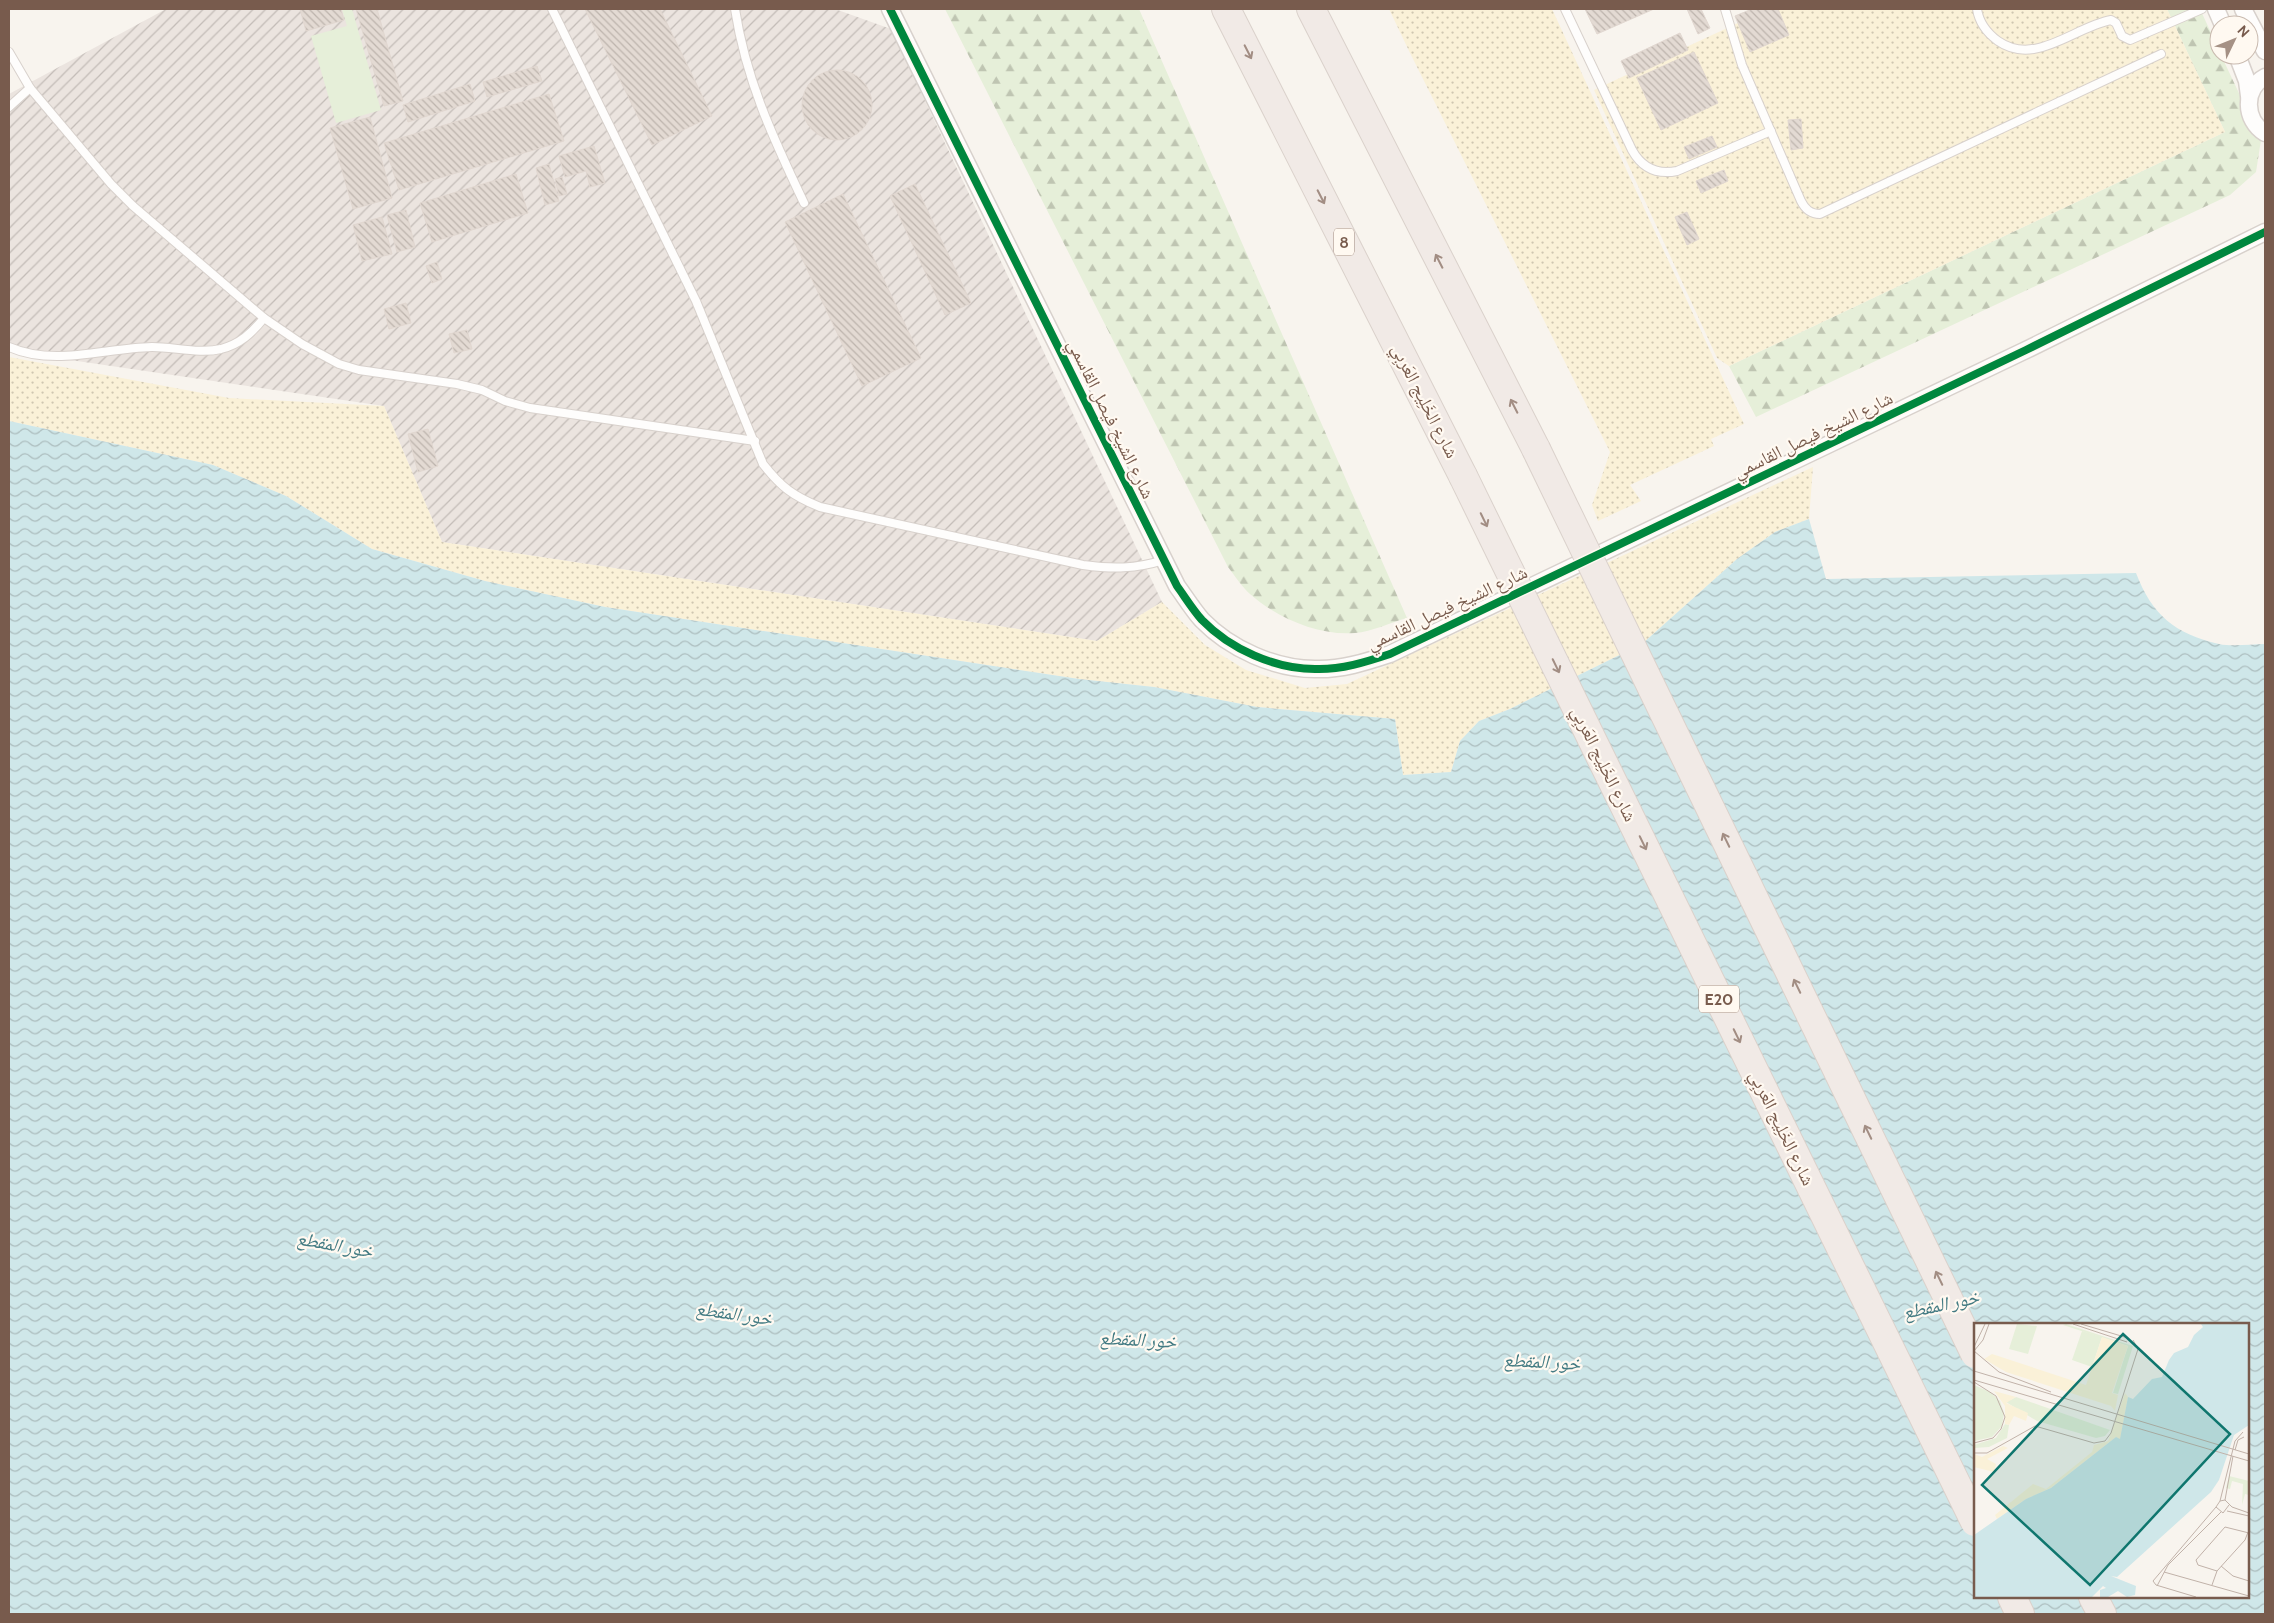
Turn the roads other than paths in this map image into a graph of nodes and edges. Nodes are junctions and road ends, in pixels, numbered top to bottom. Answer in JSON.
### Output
{"nodes":[{"id":1,"x":552,"y":9,"type":"edge"},
{"id":2,"x":735,"y":9,"type":"edge"},
{"id":3,"x":890,"y":9,"type":"edge"},
{"id":4,"x":1226,"y":9,"type":"edge"},
{"id":5,"x":1311,"y":9,"type":"edge"},
{"id":6,"x":1330,"y":9,"type":"edge"},
{"id":7,"x":1565,"y":9,"type":"edge"},
{"id":8,"x":1725,"y":9,"type":"edge"},
{"id":9,"x":1977,"y":9,"type":"edge"},
{"id":10,"x":2202,"y":9,"type":"edge"},
{"id":11,"x":2243,"y":9,"type":"edge"},
{"id":12,"x":2265,"y":51,"type":"edge"},
{"id":13,"x":9,"y":52,"type":"edge"},
{"id":14,"x":2161,"y":54,"type":"dead end"},
{"id":15,"x":2241,"y":65,"type":"edge"},
{"id":16,"x":2265,"y":77,"type":"edge"},
{"id":17,"x":30,"y":88,"type":"junction"},
{"id":18,"x":2249,"y":96,"type":"junction"},
{"id":19,"x":9,"y":107,"type":"edge"},
{"id":20,"x":1370,"y":128,"type":"junction"},
{"id":21,"x":1771,"y":131,"type":"junction"},
{"id":22,"x":2264,"y":134,"type":"edge"},
{"id":23,"x":804,"y":203,"type":"dead end"},
{"id":24,"x":2265,"y":218,"type":"edge"},
{"id":25,"x":2261,"y":234,"type":"edge"},
{"id":26,"x":264,"y":318,"type":"junction"},
{"id":27,"x":9,"y":347,"type":"edge"},
{"id":28,"x":754,"y":441,"type":"junction"},
{"id":29,"x":1463,"y":476,"type":"joint"},
{"id":30,"x":1164,"y":560,"type":"junction"},
{"id":31,"x":1974,"y":1352,"type":"edge"},
{"id":32,"x":1974,"y":1520,"type":"edge"},
{"id":33,"x":2012,"y":1598,"type":"edge"},
{"id":34,"x":2094,"y":1598,"type":"edge"},
{"id":35,"x":2020,"y":1614,"type":"edge"},
{"id":36,"x":2102,"y":1614,"type":"edge"}],
"edges":[{"from":1,"to":28,"type":"lane"},
{"from":2,"to":23,"type":"lane"},
{"from":3,"to":30,"type":"street","name":"شارع الشيخ فيصل القاسمي"},
{"from":4,"to":29,"type":"highway","name":"شارع الخَلِيج العَربِي","number":"8","one_way":true},
{"from":5,"to":20,"type":"highway"},
{"from":6,"to":20,"type":"highway"},
{"from":7,"to":21,"type":"lane"},
{"from":8,"to":21,"type":"lane"},
{"from":9,"to":10,"type":"lane"},
{"from":11,"to":12,"type":"street"},
{"from":13,"to":17,"type":"lane"},
{"from":14,"to":21,"type":"lane"},
{"from":15,"to":18,"type":"street"},
{"from":16,"to":18,"type":"street"},
{"from":17,"to":19,"type":"lane"},
{"from":17,"to":26,"type":"lane"},
{"from":18,"to":22,"type":"street"},
{"from":31,"to":20,"type":"highway","one_way":true,"bridge":true},
{"from":24,"to":25,"type":"street","name":"شارع الشيخ فيصل القاسمي"},
{"from":25,"to":30,"type":"street","name":"شارع الشيخ فيصل القاسمي"},
{"from":26,"to":27,"type":"lane"},
{"from":26,"to":28,"type":"lane"},
{"from":28,"to":30,"type":"lane"},
{"from":29,"to":32,"type":"highway","name":"شارع الخَلِيج العَربِي","number":"E20","one_way":true,"bridge":true},
{"from":33,"to":35,"type":"highway"},
{"from":34,"to":36,"type":"highway"}]}
